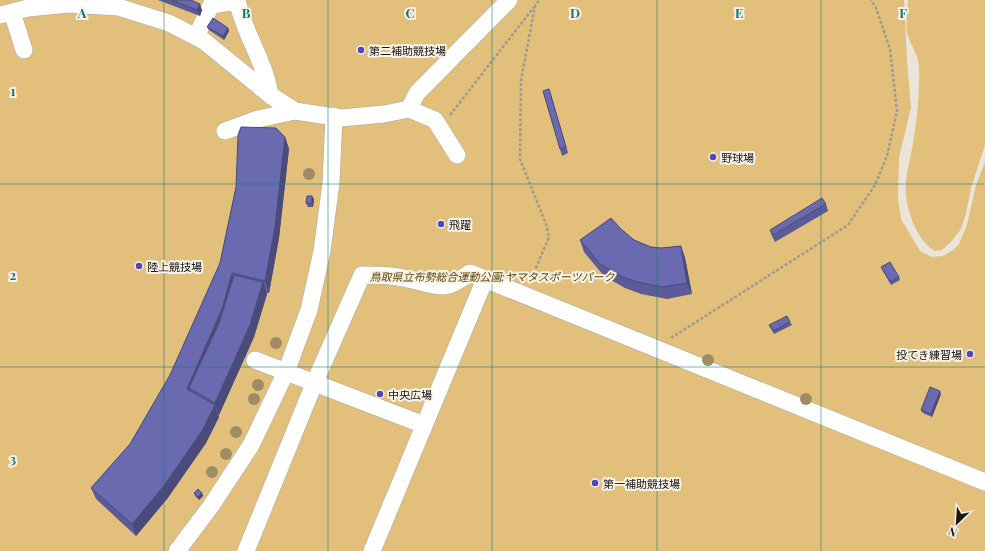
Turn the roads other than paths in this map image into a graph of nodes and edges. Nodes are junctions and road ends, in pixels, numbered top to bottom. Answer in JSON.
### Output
{"nodes":[{"id":1,"x":509,"y":0,"type":"edge"},
{"id":2,"x":237,"y":1,"type":"edge"},
{"id":3,"x":6,"y":14,"type":"edge"},
{"id":4,"x":196,"y":36,"type":"junction"},
{"id":5,"x":24,"y":50,"type":"dead end"},
{"id":6,"x":270,"y":95,"type":"junction"},
{"id":7,"x":409,"y":109,"type":"junction"},
{"id":8,"x":295,"y":111,"type":"junction"},
{"id":9,"x":334,"y":116,"type":"junction"},
{"id":10,"x":225,"y":131,"type":"dead end"},
{"id":11,"x":457,"y":155,"type":"dead end"},
{"id":12,"x":485,"y":279,"type":"junction"},
{"id":13,"x":255,"y":360,"type":"dead end"},
{"id":14,"x":286,"y":372,"type":"junction"},
{"id":15,"x":314,"y":384,"type":"junction"},
{"id":16,"x":424,"y":425,"type":"junction"},
{"id":17,"x":985,"y":482,"type":"edge"},
{"id":18,"x":177,"y":551,"type":"edge"},
{"id":19,"x":246,"y":551,"type":"edge"},
{"id":20,"x":372,"y":551,"type":"edge"}],
"edges":[{"from":1,"to":7,"type":"street"},
{"from":2,"to":4,"type":"street"},
{"from":2,"to":6,"type":"street"},
{"from":3,"to":4,"type":"street"},
{"from":3,"to":5,"type":"street"},
{"from":4,"to":6,"type":"street"},
{"from":6,"to":8,"type":"street"},
{"from":7,"to":9,"type":"street"},
{"from":7,"to":11,"type":"street"},
{"from":8,"to":9,"type":"street"},
{"from":8,"to":10,"type":"street"},
{"from":9,"to":14,"type":"street"},
{"from":12,"to":15,"type":"street"},
{"from":12,"to":16,"type":"street"},
{"from":12,"to":17,"type":"street"},
{"from":13,"to":14,"type":"street"},
{"from":14,"to":15,"type":"street"},
{"from":14,"to":18,"type":"street"},
{"from":15,"to":16,"type":"street"},
{"from":15,"to":19,"type":"street"},
{"from":16,"to":20,"type":"street"}]}
